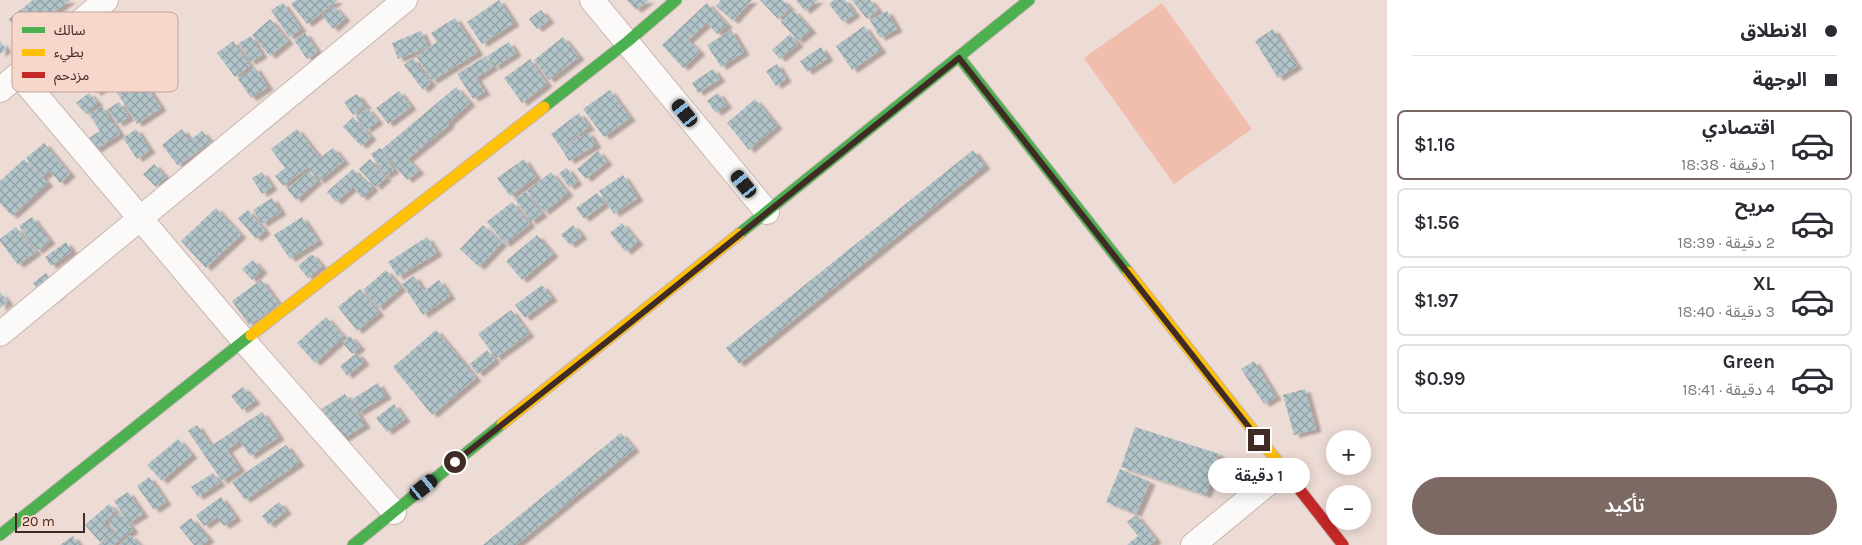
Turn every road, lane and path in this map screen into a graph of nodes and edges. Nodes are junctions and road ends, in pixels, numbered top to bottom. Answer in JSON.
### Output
{"nodes":[{"id":1,"x":106,"y":0,"type":"edge"},
{"id":2,"x":405,"y":0,"type":"edge"},
{"id":3,"x":592,"y":0,"type":"edge"},
{"id":4,"x":676,"y":0,"type":"edge"},
{"id":5,"x":1016,"y":4,"type":"edge"},
{"id":6,"x":92,"y":12,"type":"edge"},
{"id":7,"x":627,"y":42,"type":"junction"},
{"id":8,"x":959,"y":58,"type":"junction"},
{"id":9,"x":12,"y":81,"type":"edge"},
{"id":10,"x":0,"y":90,"type":"edge"},
{"id":11,"x":34,"y":92,"type":"edge"},
{"id":12,"x":767,"y":212,"type":"junction"},
{"id":13,"x":141,"y":220,"type":"junction"},
{"id":14,"x":0,"y":334,"type":"edge"},
{"id":15,"x":244,"y":341,"type":"junction"},
{"id":16,"x":1283,"y":470,"type":"junction"},
{"id":17,"x":394,"y":512,"type":"junction"},
{"id":18,"x":0,"y":535,"type":"edge"},
{"id":19,"x":353,"y":545,"type":"edge"},
{"id":20,"x":1193,"y":545,"type":"edge"},
{"id":21,"x":1343,"y":545,"type":"edge"}],
"edges":[{"from":1,"to":6,"type":"street"},
{"from":2,"to":13,"type":"street"},
{"from":3,"to":7,"type":"street"},
{"from":4,"to":7,"type":"street"},
{"from":5,"to":8,"type":"street"},
{"from":7,"to":12,"type":"street"},
{"from":7,"to":15,"type":"street"},
{"from":8,"to":12,"type":"street"},
{"from":8,"to":16,"type":"street"},
{"from":9,"to":10,"type":"street"},
{"from":11,"to":13,"type":"street"},
{"from":12,"to":17,"type":"street"},
{"from":13,"to":14,"type":"street"},
{"from":13,"to":15,"type":"street"},
{"from":15,"to":17,"type":"street"},
{"from":15,"to":18,"type":"street"},
{"from":16,"to":20,"type":"street"},
{"from":16,"to":21,"type":"street"},
{"from":17,"to":19,"type":"street"}]}
